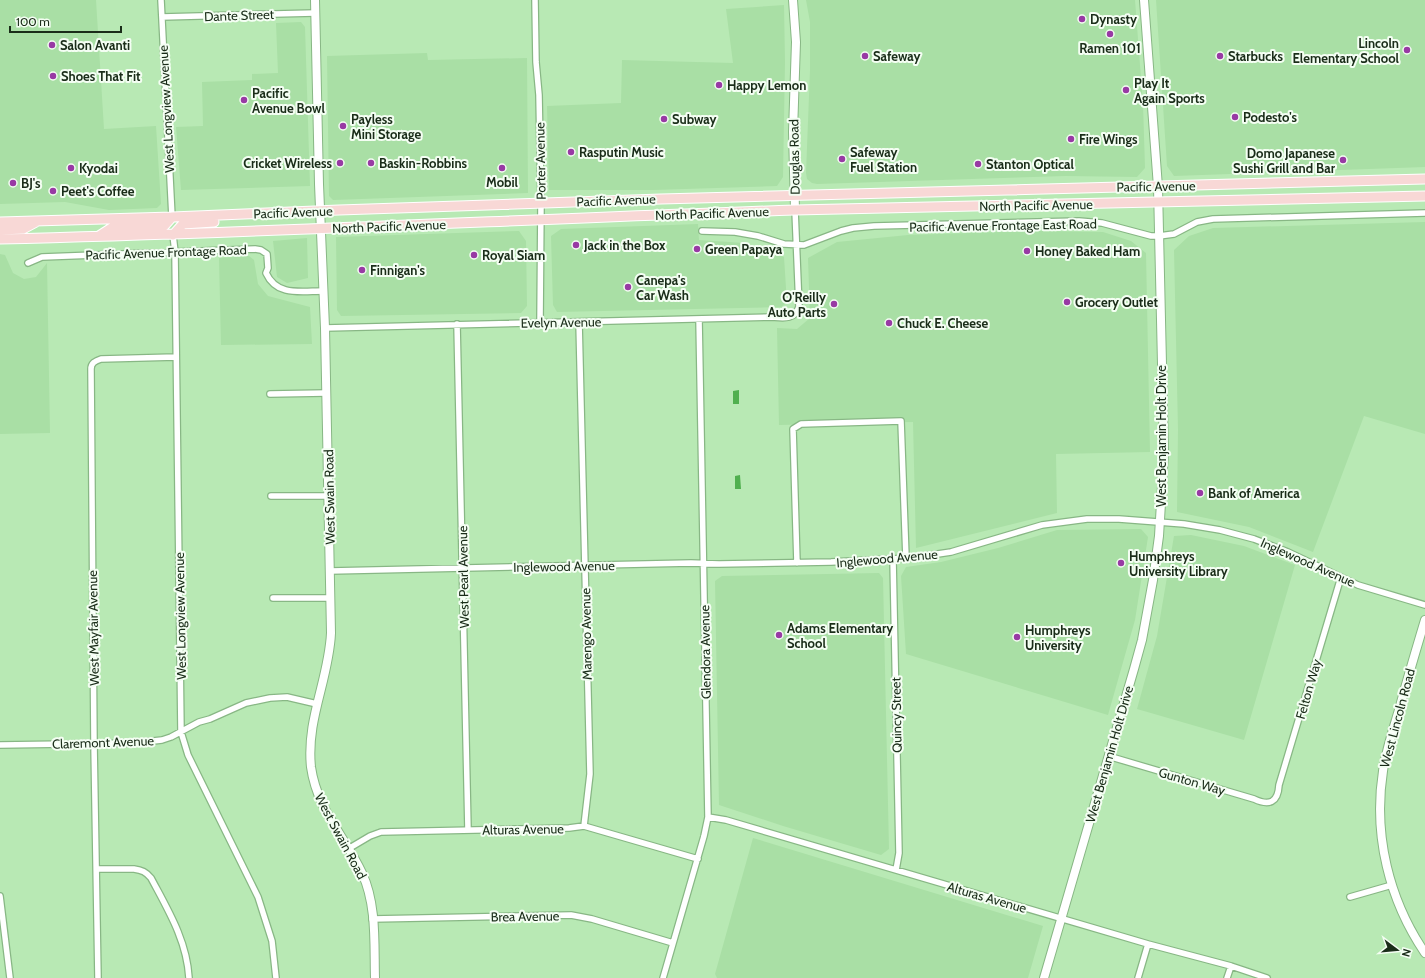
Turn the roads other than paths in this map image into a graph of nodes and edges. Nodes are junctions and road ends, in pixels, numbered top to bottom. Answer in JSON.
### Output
{"nodes":[{"id":1,"x":161,"y":0,"type":"edge"},
{"id":2,"x":315,"y":0,"type":"edge"},
{"id":3,"x":535,"y":0,"type":"edge"},
{"id":4,"x":793,"y":0,"type":"edge"},
{"id":5,"x":1144,"y":0,"type":"edge"},
{"id":6,"x":315,"y":12,"type":"junction"},
{"id":7,"x":162,"y":17,"type":"junction"},
{"id":8,"x":1425,"y":179,"type":"edge"},
{"id":9,"x":1158,"y":187,"type":"junction"},
{"id":10,"x":795,"y":196,"type":"junction"},
{"id":11,"x":1425,"y":196,"type":"edge"},
{"id":12,"x":1158,"y":202,"type":"junction"},
{"id":13,"x":541,"y":203,"type":"junction"},
{"id":14,"x":795,"y":210,"type":"junction"},
{"id":15,"x":320,"y":211,"type":"junction"},
{"id":16,"x":1425,"y":213,"type":"edge"},
{"id":17,"x":225,"y":215,"type":"junction"},
{"id":18,"x":172,"y":217,"type":"junction"},
{"id":19,"x":540,"y":219,"type":"junction"},
{"id":20,"x":37,"y":221,"type":"junction"},
{"id":21,"x":0,"y":222,"type":"edge"},
{"id":22,"x":321,"y":228,"type":"junction"},
{"id":23,"x":0,"y":230,"type":"edge"},
{"id":24,"x":702,"y":231,"type":"dead end"},
{"id":25,"x":173,"y":235,"type":"junction"},
{"id":26,"x":1159,"y":236,"type":"junction"},
{"id":27,"x":98,"y":237,"type":"junction"},
{"id":28,"x":0,"y":239,"type":"edge"},
{"id":29,"x":796,"y":245,"type":"junction"},
{"id":30,"x":175,"y":252,"type":"junction"},
{"id":31,"x":28,"y":263,"type":"dead end"},
{"id":32,"x":324,"y":291,"type":"junction"},
{"id":33,"x":796,"y":313,"type":"joint"},
{"id":34,"x":699,"y":319,"type":"junction"},
{"id":35,"x":540,"y":322,"type":"junction"},
{"id":36,"x":579,"y":322,"type":"junction"},
{"id":37,"x":457,"y":324,"type":"junction"},
{"id":38,"x":325,"y":328,"type":"junction"},
{"id":39,"x":176,"y":357,"type":"junction"},
{"id":40,"x":326,"y":393,"type":"junction"},
{"id":41,"x":270,"y":394,"type":"dead end"},
{"id":42,"x":271,"y":496,"type":"dead end"},
{"id":43,"x":328,"y":496,"type":"junction"},
{"id":44,"x":1160,"y":522,"type":"junction"},
{"id":45,"x":906,"y":558,"type":"junction"},
{"id":46,"x":892,"y":559,"type":"junction"},
{"id":47,"x":797,"y":563,"type":"junction"},
{"id":48,"x":704,"y":564,"type":"junction"},
{"id":49,"x":585,"y":566,"type":"junction"},
{"id":50,"x":463,"y":569,"type":"junction"},
{"id":51,"x":330,"y":571,"type":"junction"},
{"id":52,"x":1341,"y":577,"type":"junction"},
{"id":53,"x":273,"y":598,"type":"dead end"},
{"id":54,"x":331,"y":598,"type":"junction"},
{"id":55,"x":1425,"y":605,"type":"edge"},
{"id":56,"x":1425,"y":620,"type":"edge"},
{"id":57,"x":317,"y":704,"type":"junction"},
{"id":58,"x":181,"y":732,"type":"junction"},
{"id":59,"x":94,"y":744,"type":"junction"},
{"id":60,"x":0,"y":745,"type":"edge"},
{"id":61,"x":1108,"y":756,"type":"junction"},
{"id":62,"x":1274,"y":800,"type":"joint"},
{"id":63,"x":708,"y":817,"type":"junction"},
{"id":64,"x":584,"y":826,"type":"junction"},
{"id":65,"x":468,"y":830,"type":"junction"},
{"id":66,"x":348,"y":849,"type":"junction"},
{"id":67,"x":698,"y":859,"type":"junction"},
{"id":68,"x":97,"y":868,"type":"junction"},
{"id":69,"x":896,"y":870,"type":"junction"},
{"id":70,"x":1392,"y":885,"type":"junction"},
{"id":71,"x":0,"y":896,"type":"edge"},
{"id":72,"x":1350,"y":897,"type":"dead end"},
{"id":73,"x":372,"y":919,"type":"junction"},
{"id":74,"x":1061,"y":919,"type":"junction"},
{"id":75,"x":673,"y":942,"type":"junction"},
{"id":76,"x":1148,"y":944,"type":"junction"},
{"id":77,"x":1425,"y":953,"type":"edge"},
{"id":78,"x":1231,"y":966,"type":"junction"},
{"id":79,"x":10,"y":978,"type":"edge"},
{"id":80,"x":98,"y":978,"type":"edge"},
{"id":81,"x":189,"y":978,"type":"edge"},
{"id":82,"x":276,"y":978,"type":"edge"},
{"id":83,"x":375,"y":978,"type":"edge"},
{"id":84,"x":662,"y":978,"type":"edge"},
{"id":85,"x":1044,"y":978,"type":"edge"},
{"id":86,"x":1138,"y":978,"type":"edge"},
{"id":87,"x":1227,"y":978,"type":"edge"},
{"id":88,"x":1267,"y":978,"type":"edge"}],
"edges":[{"from":1,"to":7,"type":"street","name":"West Longview Avenue"},
{"from":2,"to":6,"type":"main road","name":"West Swain Road"},
{"from":3,"to":13,"type":"street","name":"Porter Avenue"},
{"from":4,"to":10,"type":"main road","name":"Douglas Road"},
{"from":5,"to":9,"type":"main road","name":"West Benjamin Holt Drive"},
{"from":6,"to":7,"type":"street","name":"Dante Street"},
{"from":6,"to":15,"type":"main road","name":"West Swain Road"},
{"from":7,"to":18,"type":"street","name":"West Longview Avenue"},
{"from":8,"to":9,"type":"main road","name":"Pacific Avenue"},
{"from":9,"to":10,"type":"main road","name":"Pacific Avenue"},
{"from":9,"to":12,"type":"main road","name":"West Benjamin Holt Drive"},
{"from":10,"to":13,"type":"main road","name":"Pacific Avenue"},
{"from":10,"to":14,"type":"main road","name":"Douglas Road"},
{"from":11,"to":12,"type":"main road","name":"North Pacific Avenue"},
{"from":12,"to":14,"type":"main road","name":"North Pacific Avenue"},
{"from":12,"to":26,"type":"main road","name":"West Benjamin Holt Drive"},
{"from":13,"to":15,"type":"main road","name":"Pacific Avenue"},
{"from":13,"to":19,"type":"street","name":"Porter Avenue"},
{"from":14,"to":19,"type":"main road","name":"North Pacific Avenue"},
{"from":14,"to":29,"type":"street","name":"Douglas Road"},
{"from":15,"to":17,"type":"main road","name":"Pacific Avenue"},
{"from":15,"to":22,"type":"main road","name":"West Swain Road"},
{"from":16,"to":26,"type":"street","name":"Pacific Avenue Frontage East Road"},
{"from":17,"to":18,"type":"main road","name":"Pacific Avenue"},
{"from":17,"to":25,"type":"main road"},
{"from":18,"to":20,"type":"main road","name":"Pacific Avenue"},
{"from":18,"to":27,"type":"main road"},
{"from":19,"to":22,"type":"main road","name":"North Pacific Avenue"},
{"from":19,"to":35,"type":"street","name":"Porter Avenue"},
{"from":20,"to":21,"type":"main road","name":"Pacific Avenue"},
{"from":20,"to":23,"type":"main road"},
{"from":22,"to":25,"type":"main road","name":"North Pacific Avenue"},
{"from":22,"to":32,"type":"main road","name":"West Swain Road"},
{"from":24,"to":29,"type":"street","name":"Pacific Avenue Frontage East Road"},
{"from":25,"to":27,"type":"main road","name":"North Pacific Avenue"},
{"from":25,"to":30,"type":"street","name":"West Longview Avenue"},
{"from":26,"to":29,"type":"street","name":"Pacific Avenue Frontage East Road"},
{"from":26,"to":44,"type":"main road","name":"West Benjamin Holt Drive"},
{"from":27,"to":28,"type":"main road","name":"North Pacific Avenue"},
{"from":29,"to":33,"type":"street","name":"Douglas Road"},
{"from":30,"to":31,"type":"street","name":"Pacific Avenue Frontage Road"},
{"from":30,"to":32,"type":"street","name":"Pacific Avenue Frontage Road"},
{"from":30,"to":39,"type":"street","name":"West Longview Avenue"},
{"from":32,"to":38,"type":"main road","name":"West Swain Road"},
{"from":33,"to":34,"type":"street","name":"Evelyn Avenue"},
{"from":34,"to":36,"type":"street","name":"Evelyn Avenue"},
{"from":34,"to":48,"type":"street","name":"Glendora Avenue"},
{"from":35,"to":36,"type":"street","name":"Evelyn Avenue"},
{"from":35,"to":37,"type":"street","name":"Evelyn Avenue"},
{"from":36,"to":49,"type":"street","name":"Marengo Avenue"},
{"from":37,"to":38,"type":"street","name":"Evelyn Avenue"},
{"from":37,"to":50,"type":"street","name":"West Pearl Avenue"},
{"from":38,"to":40,"type":"main road","name":"West Swain Road"},
{"from":39,"to":58,"type":"street","name":"West Longview Avenue"},
{"from":39,"to":59,"type":"street","name":"West Mayfair Avenue"},
{"from":40,"to":41,"type":"street"},
{"from":40,"to":43,"type":"main road","name":"West Swain Road"},
{"from":42,"to":43,"type":"street"},
{"from":43,"to":51,"type":"main road","name":"West Swain Road"},
{"from":44,"to":45,"type":"street","name":"Inglewood Avenue"},
{"from":44,"to":52,"type":"street","name":"Inglewood Avenue"},
{"from":44,"to":61,"type":"main road","name":"West Benjamin Holt Drive"},
{"from":45,"to":46,"type":"street","name":"Inglewood Avenue"},
{"from":45,"to":47,"type":"street"},
{"from":46,"to":47,"type":"street","name":"Inglewood Avenue"},
{"from":46,"to":69,"type":"street","name":"Quincy Street"},
{"from":47,"to":48,"type":"street","name":"Inglewood Avenue"},
{"from":48,"to":49,"type":"street","name":"Inglewood Avenue"},
{"from":48,"to":63,"type":"street","name":"Glendora Avenue"},
{"from":49,"to":50,"type":"street","name":"Inglewood Avenue"},
{"from":49,"to":64,"type":"street","name":"Marengo Avenue"},
{"from":50,"to":51,"type":"street","name":"Inglewood Avenue"},
{"from":50,"to":65,"type":"street","name":"West Pearl Avenue"},
{"from":51,"to":54,"type":"main road","name":"West Swain Road"},
{"from":52,"to":55,"type":"street","name":"Inglewood Avenue"},
{"from":52,"to":62,"type":"street","name":"Felton Way"},
{"from":53,"to":54,"type":"street"},
{"from":54,"to":57,"type":"main road","name":"West Swain Road"},
{"from":56,"to":70,"type":"main road","name":"West Lincoln Road"},
{"from":57,"to":58,"type":"street","name":"Claremont Avenue"},
{"from":57,"to":66,"type":"main road","name":"West Swain Road"},
{"from":58,"to":59,"type":"street","name":"Claremont Avenue"},
{"from":58,"to":82,"type":"street","name":"West Longview Avenue"},
{"from":59,"to":60,"type":"street","name":"Claremont Avenue"},
{"from":59,"to":68,"type":"street","name":"West Mayfair Avenue"},
{"from":61,"to":62,"type":"street","name":"Gunton Way"},
{"from":61,"to":74,"type":"main road","name":"West Benjamin Holt Drive"},
{"from":63,"to":67,"type":"street","name":"Glendora Avenue"},
{"from":63,"to":69,"type":"street","name":"Alturas Avenue"},
{"from":64,"to":65,"type":"street","name":"Alturas Avenue"},
{"from":64,"to":67,"type":"street","name":"Alturas Avenue"},
{"from":65,"to":66,"type":"street","name":"Alturas Avenue"},
{"from":66,"to":73,"type":"main road","name":"West Swain Road"},
{"from":67,"to":75,"type":"street","name":"Glendora Avenue"},
{"from":68,"to":80,"type":"street","name":"West Mayfair Avenue"},
{"from":68,"to":81,"type":"street"},
{"from":69,"to":74,"type":"street","name":"Alturas Avenue"},
{"from":70,"to":72,"type":"street"},
{"from":70,"to":77,"type":"main road","name":"West Lincoln Road"},
{"from":71,"to":79,"type":"street"},
{"from":73,"to":75,"type":"street","name":"Brea Avenue"},
{"from":73,"to":83,"type":"main road","name":"West Swain Road"},
{"from":74,"to":76,"type":"street","name":"Alturas Avenue"},
{"from":74,"to":85,"type":"main road","name":"West Benjamin Holt Drive"},
{"from":75,"to":84,"type":"street","name":"Glendora Avenue"},
{"from":76,"to":78,"type":"street","name":"Alturas Avenue"},
{"from":76,"to":86,"type":"street"},
{"from":78,"to":87,"type":"street"},
{"from":78,"to":88,"type":"street","name":"Alturas Avenue"}]}
